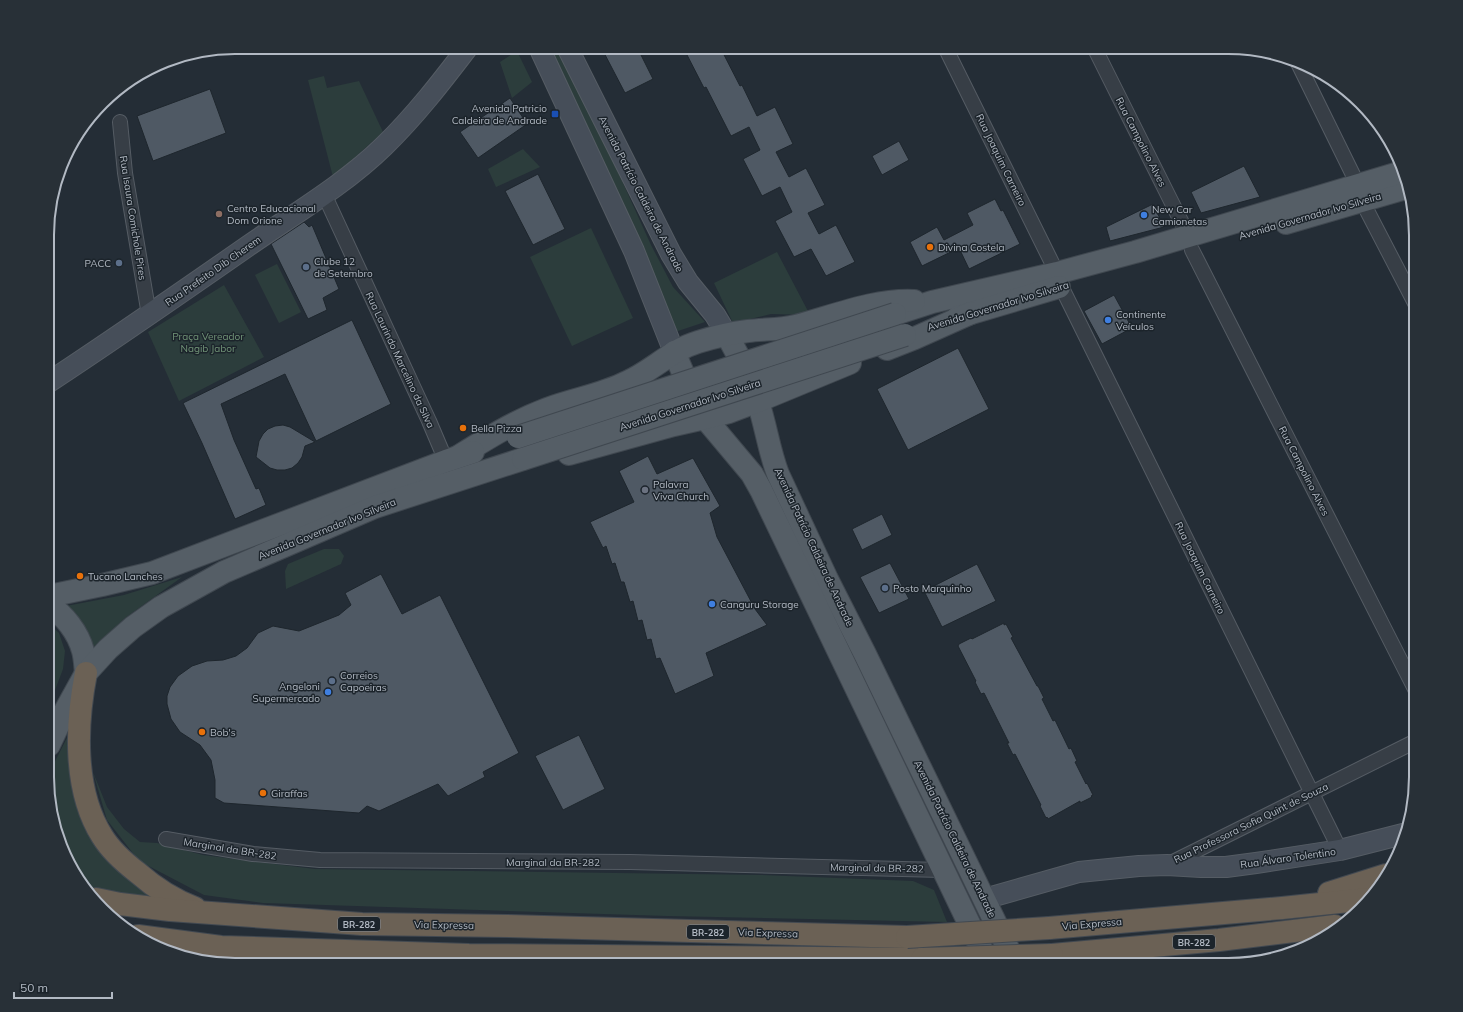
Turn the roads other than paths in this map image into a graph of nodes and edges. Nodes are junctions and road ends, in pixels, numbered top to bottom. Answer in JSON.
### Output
{"nodes":[{"id":1,"x":463,"y":54,"type":"edge"},
{"id":2,"x":542,"y":54,"type":"edge"},
{"id":3,"x":570,"y":54,"type":"edge"},
{"id":4,"x":948,"y":54,"type":"edge"},
{"id":5,"x":1097,"y":54,"type":"edge"},
{"id":6,"x":1301,"y":70,"type":"edge"},
{"id":7,"x":120,"y":122,"type":"dead end"},
{"id":8,"x":1398,"y":174,"type":"edge"},
{"id":9,"x":1403,"y":188,"type":"edge"},
{"id":10,"x":1360,"y":193,"type":"junction"},
{"id":11,"x":324,"y":194,"type":"junction"},
{"id":12,"x":1190,"y":243,"type":"junction"},
{"id":13,"x":1059,"y":280,"type":"junction"},
{"id":14,"x":1409,"y":291,"type":"edge"},
{"id":15,"x":932,"y":302,"type":"junction"},
{"id":16,"x":971,"y":313,"type":"junction"},
{"id":17,"x":149,"y":314,"type":"junction"},
{"id":18,"x":727,"y":335,"type":"junction"},
{"id":19,"x":674,"y":352,"type":"junction"},
{"id":20,"x":54,"y":379,"type":"edge"},
{"id":21,"x":758,"y":401,"type":"junction"},
{"id":22,"x":705,"y":418,"type":"junction"},
{"id":23,"x":452,"y":459,"type":"junction"},
{"id":24,"x":457,"y":481,"type":"junction"},
{"id":25,"x":54,"y":595,"type":"edge"},
{"id":26,"x":54,"y":609,"type":"edge"},
{"id":27,"x":86,"y":673,"type":"junction"},
{"id":28,"x":1409,"y":677,"type":"edge"},
{"id":29,"x":54,"y":734,"type":"edge"},
{"id":30,"x":1409,"y":744,"type":"edge"},
{"id":31,"x":1312,"y":793,"type":"junction"},
{"id":32,"x":1399,"y":835,"type":"edge"},
{"id":33,"x":166,"y":839,"type":"dead end"},
{"id":34,"x":1340,"y":850,"type":"junction"},
{"id":35,"x":1167,"y":865,"type":"junction"},
{"id":36,"x":942,"y":870,"type":"junction"},
{"id":37,"x":970,"y":870,"type":"junction"},
{"id":38,"x":1380,"y":877,"type":"edge"},
{"id":39,"x":984,"y":899,"type":"junction"},
{"id":40,"x":103,"y":900,"type":"edge"},
{"id":41,"x":1361,"y":900,"type":"edge"},
{"id":42,"x":1282,"y":908,"type":"junction"},
{"id":43,"x":209,"y":913,"type":"junction"},
{"id":44,"x":1331,"y":926,"type":"edge"},
{"id":45,"x":153,"y":938,"type":"edge"},
{"id":46,"x":324,"y":949,"type":"junction"},
{"id":47,"x":214,"y":956,"type":"edge"},
{"id":48,"x":809,"y":958,"type":"edge"},
{"id":49,"x":954,"y":958,"type":"edge"},
{"id":50,"x":986,"y":958,"type":"edge"},
{"id":51,"x":1013,"y":958,"type":"edge"}],
"edges":[{"from":1,"to":11,"type":"main road","name":"Rua Prefeito Dib Cherem"},
{"from":2,"to":19,"type":"main road"},
{"from":3,"to":18,"type":"main road","name":"Avenida Patrício Caldeira de Andrade"},
{"from":4,"to":13,"type":"street","name":"Rua Joaquim Carneiro"},
{"from":5,"to":12,"type":"street","name":"Rua Campolino Alves"},
{"from":6,"to":10,"type":"street"},
{"from":7,"to":17,"type":"street","name":"Rua Isaura Comichole Pires"},
{"from":8,"to":10,"type":"main road","name":"Avenida Governador Ivo Silveira"},
{"from":9,"to":10,"type":"main road","name":"Avenida Governador Ivo Silveira"},
{"from":10,"to":12,"type":"main road","name":"Avenida Governador Ivo Silveira"},
{"from":10,"to":14,"type":"street"},
{"from":11,"to":17,"type":"main road","name":"Rua Prefeito Dib Cherem"},
{"from":11,"to":23,"type":"street","name":"Rua Laurindo Marcelino da Silva"},
{"from":12,"to":13,"type":"main road","name":"Avenida Governador Ivo Silveira"},
{"from":12,"to":28,"type":"street","name":"Rua Campolino Alves"},
{"from":13,"to":15,"type":"main road","name":"Avenida Governador Ivo Silveira"},
{"from":13,"to":16,"type":"main road","name":"Avenida Governador Ivo Silveira"},
{"from":13,"to":31,"type":"street","name":"Rua Joaquim Carneiro"},
{"from":15,"to":18,"type":"main road"},
{"from":15,"to":23,"type":"main road","name":"Avenida Governador Ivo Silveira","bridge":true},
{"from":16,"to":21,"type":"main road"},
{"from":16,"to":24,"type":"main road","name":"Avenida Governador Ivo Silveira","bridge":true},
{"from":17,"to":20,"type":"main road","name":"Rua Prefeito Dib Cherem"},
{"from":18,"to":19,"type":"main road"},
{"from":18,"to":21,"type":"main road","name":"Avenida Patrício Caldeira de Andrade"},
{"from":19,"to":22,"type":"main road"},
{"from":19,"to":23,"type":"main road"},
{"from":21,"to":22,"type":"main road"},
{"from":21,"to":37,"type":"main road","name":"Avenida Patrício Caldeira de Andrade"},
{"from":22,"to":24,"type":"main road"},
{"from":22,"to":36,"type":"main road"},
{"from":23,"to":25,"type":"main road","name":"Avenida Governador Ivo Silveira"},
{"from":24,"to":27,"type":"main road","name":"Avenida Governador Ivo Silveira"},
{"from":26,"to":27,"type":"main road"},
{"from":27,"to":29,"type":"main road","name":"Avenida Governador Ivo Silveira"},
{"from":27,"to":43,"type":"highway"},
{"from":30,"to":31,"type":"street","name":"Rua Professora Sofia Quint de Souza"},
{"from":31,"to":34,"type":"street","name":"Rua Joaquim Carneiro"},
{"from":31,"to":35,"type":"street","name":"Rua Professora Sofia Quint de Souza"},
{"from":32,"to":34,"type":"main road","name":"Rua Álvaro Tolentino"},
{"from":33,"to":36,"type":"street","name":"Marginal da BR-282"},
{"from":34,"to":35,"type":"main road","name":"Rua Álvaro Tolentino"},
{"from":35,"to":39,"type":"main road","name":"Rua Professora Sofia Quint de Souza"},
{"from":36,"to":37,"type":"main road"},
{"from":36,"to":50,"type":"main road"},
{"from":37,"to":39,"type":"main road","name":"Avenida Patrício Caldeira de Andrade"},
{"from":38,"to":42,"type":"highway"},
{"from":39,"to":51,"type":"main road","name":"Avenida Patrício Caldeira de Andrade"},
{"from":40,"to":43,"type":"highway","name":"Via Expressa","number":"BR-282"},
{"from":41,"to":42,"type":"highway","name":"Via Expressa","number":"BR-282"},
{"from":42,"to":43,"type":"highway","name":"Via Expressa","number":"BR-282","bridge":true},
{"from":44,"to":49,"type":"highway","number":"BR-282","bridge":true},
{"from":45,"to":46,"type":"highway","number":"BR-282"},
{"from":46,"to":47,"type":"highway"},
{"from":46,"to":48,"type":"highway","number":"BR-282","bridge":true}]}
